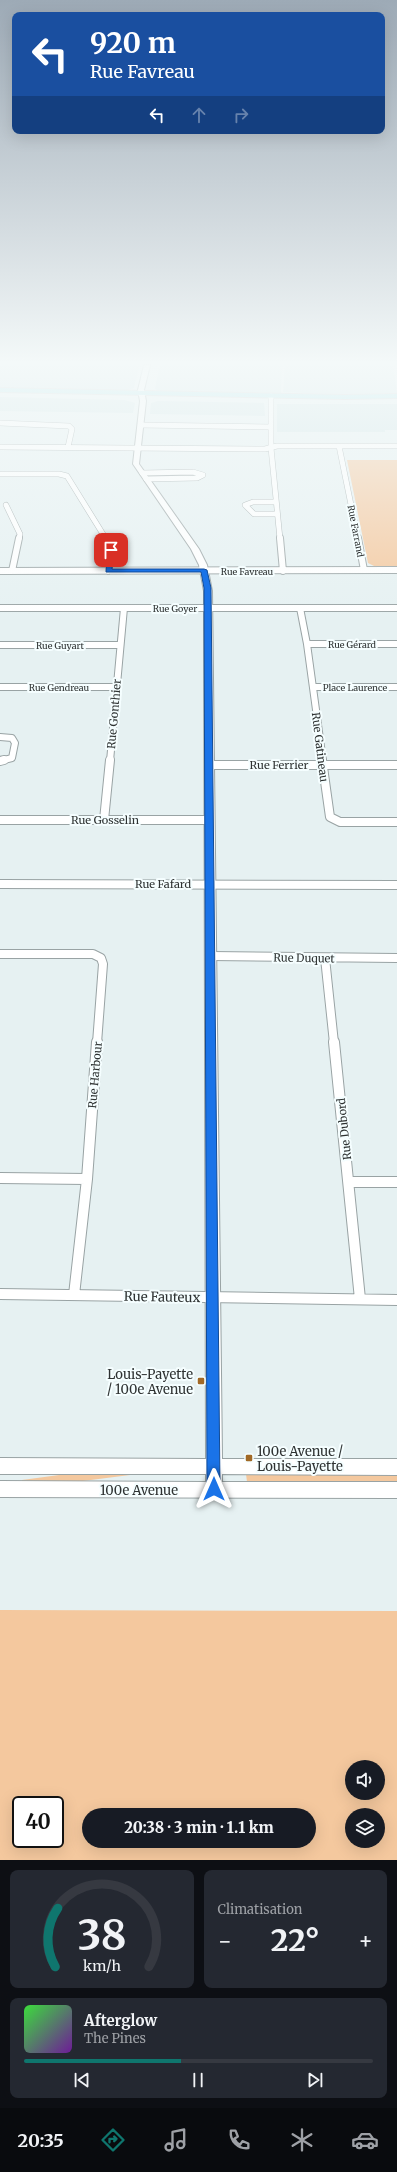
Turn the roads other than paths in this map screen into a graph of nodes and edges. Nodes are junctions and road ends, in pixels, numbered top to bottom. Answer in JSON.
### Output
{"nodes":[{"id":1,"x":137,"y":452,"type":"edge"},
{"id":2,"x":271,"y":452,"type":"edge"},
{"id":3,"x":340,"y":452,"type":"edge"},
{"id":4,"x":0,"y":474,"type":"edge"},
{"id":5,"x":144,"y":476,"type":"junction"},
{"id":6,"x":275,"y":502,"type":"junction"},
{"id":7,"x":6,"y":505,"type":"dead end"},
{"id":8,"x":277,"y":514,"type":"junction"},
{"id":9,"x":108,"y":570,"type":"junction"},
{"id":10,"x":204,"y":570,"type":"junction"},
{"id":11,"x":283,"y":570,"type":"junction"},
{"id":12,"x":364,"y":570,"type":"junction"},
{"id":13,"x":397,"y":570,"type":"edge"},
{"id":14,"x":0,"y":571,"type":"edge"},
{"id":15,"x":12,"y":571,"type":"junction"},
{"id":16,"x":0,"y":608,"type":"edge"},
{"id":17,"x":124,"y":608,"type":"junction"},
{"id":18,"x":208,"y":608,"type":"junction"},
{"id":19,"x":300,"y":608,"type":"junction"},
{"id":20,"x":397,"y":608,"type":"edge"},
{"id":21,"x":0,"y":644,"type":"edge"},
{"id":22,"x":307,"y":644,"type":"junction"},
{"id":23,"x":397,"y":644,"type":"edge"},
{"id":24,"x":120,"y":645,"type":"junction"},
{"id":25,"x":0,"y":687,"type":"edge"},
{"id":26,"x":117,"y":687,"type":"junction"},
{"id":27,"x":313,"y":687,"type":"junction"},
{"id":28,"x":397,"y":687,"type":"edge"},
{"id":29,"x":0,"y":737,"type":"edge"},
{"id":30,"x":0,"y":761,"type":"edge"},
{"id":31,"x":209,"y":765,"type":"junction"},
{"id":32,"x":322,"y":765,"type":"junction"},
{"id":33,"x":397,"y":765,"type":"edge"},
{"id":34,"x":0,"y":820,"type":"edge"},
{"id":35,"x":104,"y":820,"type":"junction"},
{"id":36,"x":209,"y":820,"type":"junction"},
{"id":37,"x":397,"y":822,"type":"edge"},
{"id":38,"x":0,"y":884,"type":"edge"},
{"id":39,"x":210,"y":885,"type":"junction"},
{"id":40,"x":397,"y":885,"type":"edge"},
{"id":41,"x":0,"y":954,"type":"edge"},
{"id":42,"x":211,"y":956,"type":"junction"},
{"id":43,"x":325,"y":958,"type":"junction"},
{"id":44,"x":397,"y":958,"type":"edge"},
{"id":45,"x":0,"y":1178,"type":"edge"},
{"id":46,"x":87,"y":1179,"type":"junction"},
{"id":47,"x":350,"y":1182,"type":"junction"},
{"id":48,"x":397,"y":1182,"type":"edge"},
{"id":49,"x":0,"y":1294,"type":"edge"},
{"id":50,"x":74,"y":1295,"type":"junction"},
{"id":51,"x":213,"y":1298,"type":"junction"},
{"id":52,"x":360,"y":1299,"type":"junction"},
{"id":53,"x":397,"y":1300,"type":"edge"},
{"id":54,"x":0,"y":1466,"type":"edge"},
{"id":55,"x":214,"y":1466,"type":"junction"},
{"id":56,"x":397,"y":1467,"type":"edge"},
{"id":57,"x":0,"y":1489,"type":"edge"},
{"id":58,"x":214,"y":1489,"type":"junction"},
{"id":59,"x":397,"y":1490,"type":"edge"}],
"edges":[{"from":1,"to":5,"type":"street"},
{"from":2,"to":6,"type":"street"},
{"from":3,"to":12,"type":"street","name":"Rue Farrand"},
{"from":4,"to":9,"type":"street"},
{"from":5,"to":5,"type":"street"},
{"from":5,"to":10,"type":"street"},
{"from":6,"to":8,"type":"street"},
{"from":6,"to":8,"type":"street"},
{"from":7,"to":15,"type":"street"},
{"from":8,"to":11,"type":"street"},
{"from":9,"to":10,"type":"street","name":"Rue Favreau"},
{"from":9,"to":15,"type":"street","name":"Rue Favreau"},
{"from":10,"to":11,"type":"street","name":"Rue Favreau"},
{"from":10,"to":18,"type":"street"},
{"from":11,"to":12,"type":"street","name":"Rue Favreau"},
{"from":12,"to":13,"type":"street","name":"Rue Favreau"},
{"from":14,"to":15,"type":"street","name":"Rue Favreau"},
{"from":16,"to":17,"type":"street","name":"Rue Goyer"},
{"from":17,"to":18,"type":"street","name":"Rue Goyer"},
{"from":17,"to":24,"type":"street","name":"Rue Gonthier"},
{"from":18,"to":19,"type":"street","name":"Rue Goyer"},
{"from":18,"to":31,"type":"street"},
{"from":19,"to":20,"type":"street","name":"Rue Goyer"},
{"from":19,"to":22,"type":"street","name":"Rue Gatineau"},
{"from":21,"to":24,"type":"street","name":"Rue Guyart"},
{"from":22,"to":23,"type":"street","name":"Rue Gérard"},
{"from":22,"to":27,"type":"street","name":"Rue Gatineau"},
{"from":24,"to":26,"type":"street","name":"Rue Gonthier"},
{"from":25,"to":26,"type":"street","name":"Rue Gendreau"},
{"from":26,"to":35,"type":"street","name":"Rue Gonthier"},
{"from":27,"to":28,"type":"street","name":"Place Laurence"},
{"from":27,"to":32,"type":"street","name":"Rue Gatineau"},
{"from":29,"to":30,"type":"street"},
{"from":31,"to":32,"type":"street","name":"Rue Ferrier"},
{"from":31,"to":36,"type":"street"},
{"from":32,"to":33,"type":"street","name":"Rue Ferrier"},
{"from":32,"to":37,"type":"street","name":"Rue Gatineau"},
{"from":34,"to":35,"type":"street","name":"Rue Gosselin"},
{"from":35,"to":36,"type":"street","name":"Rue Gosselin"},
{"from":36,"to":39,"type":"street"},
{"from":38,"to":39,"type":"street","name":"Rue Fafard"},
{"from":39,"to":40,"type":"street","name":"Rue Fafard"},
{"from":39,"to":42,"type":"street"},
{"from":41,"to":46,"type":"street","name":"Rue Harbour"},
{"from":42,"to":43,"type":"street","name":"Rue Duquet"},
{"from":42,"to":51,"type":"street"},
{"from":43,"to":44,"type":"street","name":"Rue Duquet"},
{"from":43,"to":47,"type":"street","name":"Rue Dubord"},
{"from":45,"to":46,"type":"street"},
{"from":46,"to":50,"type":"street","name":"Rue Harbour"},
{"from":47,"to":48,"type":"street"},
{"from":47,"to":52,"type":"street","name":"Rue Dubord"},
{"from":49,"to":50,"type":"street","name":"Rue Fauteux"},
{"from":50,"to":51,"type":"street","name":"Rue Fauteux"},
{"from":51,"to":52,"type":"street","name":"Rue Fauteux"},
{"from":51,"to":55,"type":"street"},
{"from":52,"to":53,"type":"street","name":"Rue Fauteux"},
{"from":54,"to":55,"type":"street","name":"100e Avenue"},
{"from":55,"to":56,"type":"street","name":"100e Avenue"},
{"from":55,"to":58,"type":"street"},
{"from":57,"to":58,"type":"street","name":"100e Avenue"},
{"from":58,"to":59,"type":"street","name":"100e Avenue"}]}
